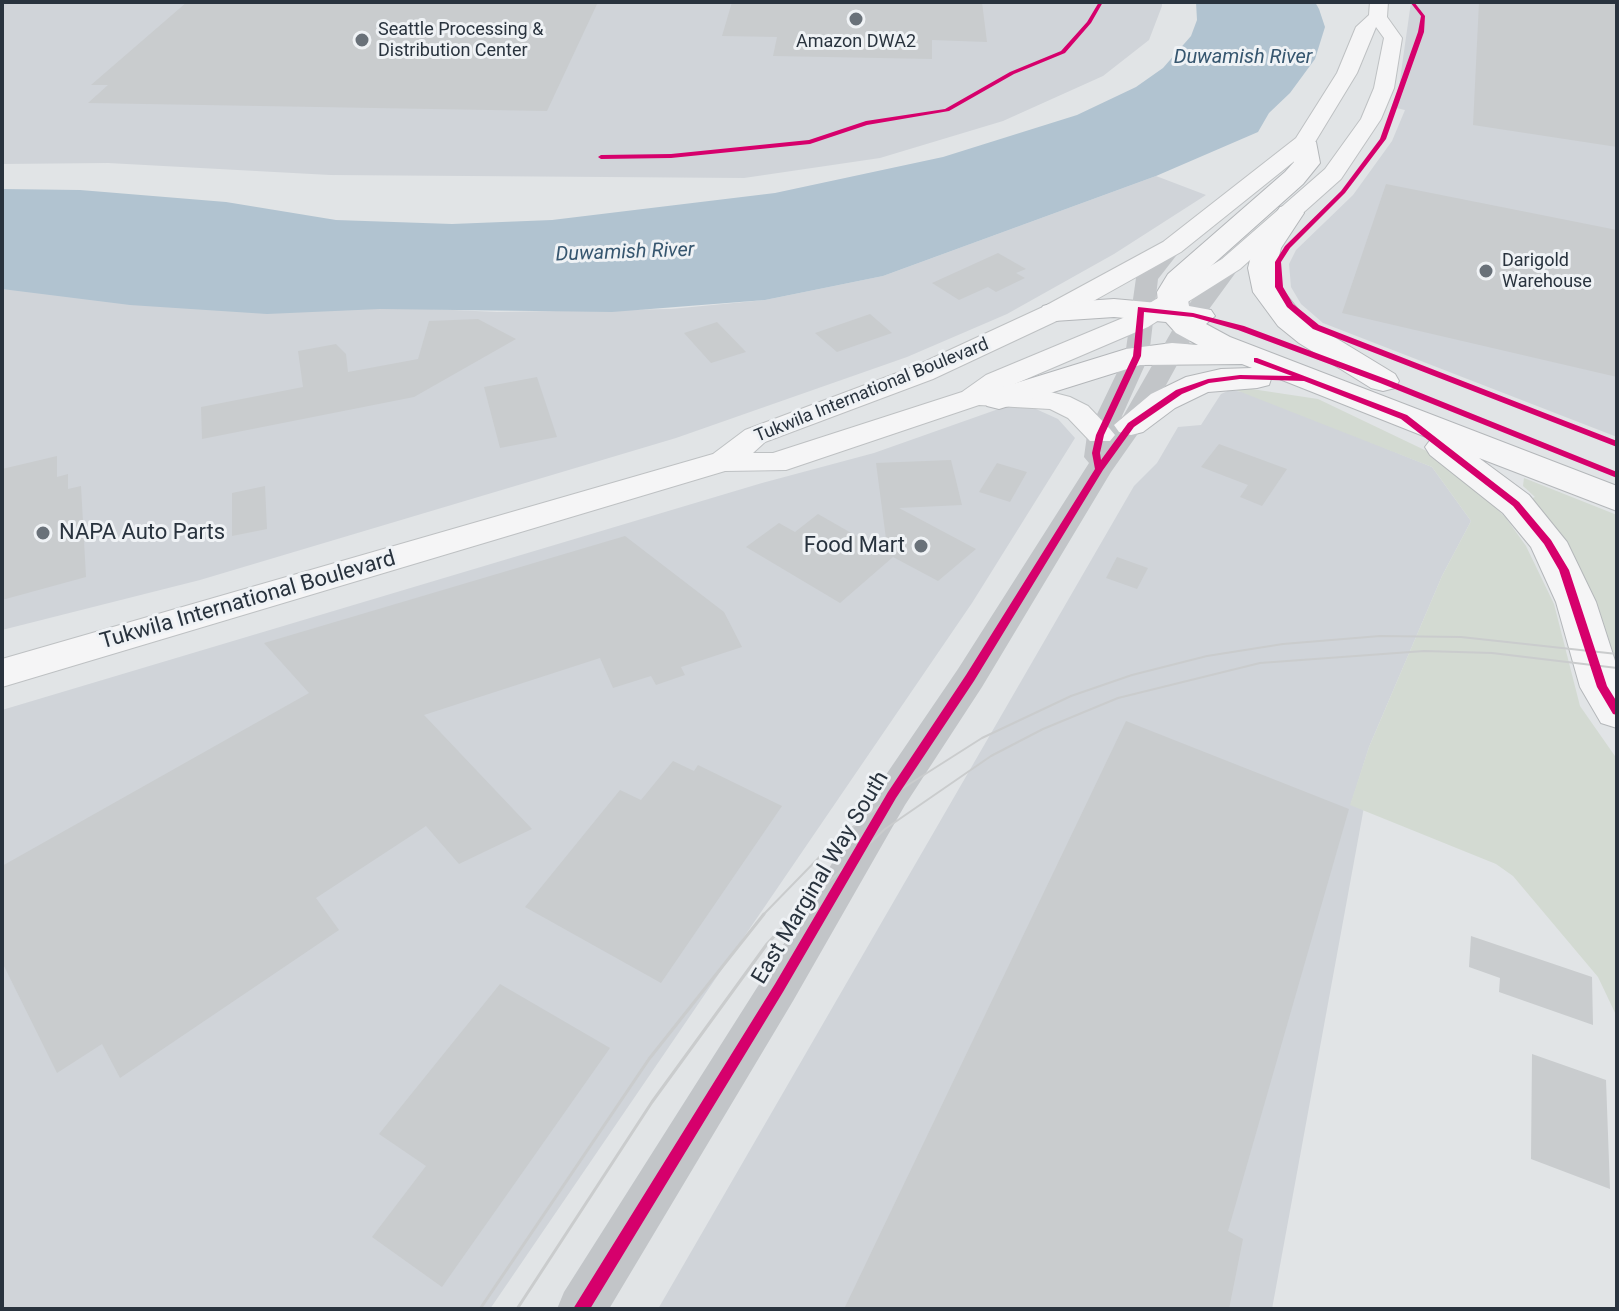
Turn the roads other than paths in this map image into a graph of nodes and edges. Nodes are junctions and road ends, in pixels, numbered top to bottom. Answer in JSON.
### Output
{"nodes":[{"id":1,"x":1379,"y":9,"type":"edge"},
{"id":2,"x":1304,"y":142,"type":"junction"},
{"id":3,"x":1290,"y":213,"type":"junction"},
{"id":4,"x":1172,"y":247,"type":"junction"},
{"id":5,"x":1054,"y":312,"type":"junction"},
{"id":6,"x":1167,"y":318,"type":"junction"},
{"id":7,"x":1137,"y":356,"type":"junction"},
{"id":8,"x":1303,"y":379,"type":"junction"},
{"id":9,"x":986,"y":398,"type":"junction"},
{"id":10,"x":1394,"y":399,"type":"junction"},
{"id":11,"x":1110,"y":443,"type":"junction"},
{"id":12,"x":724,"y":461,"type":"junction"},
{"id":13,"x":1617,"y":475,"type":"edge"},
{"id":14,"x":1617,"y":499,"type":"edge"},
{"id":15,"x":2,"y":673,"type":"edge"},
{"id":16,"x":1617,"y":711,"type":"edge"},
{"id":17,"x":581,"y":1309,"type":"edge"}],
"edges":[{"from":1,"to":2,"type":"main road"},
{"from":1,"to":3,"type":"main road"},
{"from":2,"to":4,"type":"main road","name":"Tukwila International Boulevard"},
{"from":2,"to":6,"type":"highway"},
{"from":3,"to":6,"type":"main road"},
{"from":3,"to":10,"type":"highway"},
{"from":4,"to":5,"type":"main road","name":"Tukwila International Boulevard"},
{"from":4,"to":6,"type":"street"},
{"from":5,"to":6,"type":"highway"},
{"from":5,"to":12,"type":"main road","name":"Tukwila International Boulevard"},
{"from":6,"to":7,"type":"highway"},
{"from":6,"to":8,"type":"highway"},
{"from":6,"to":9,"type":"main road","name":"Tukwila International Boulevard"},
{"from":6,"to":10,"type":"highway"},
{"from":6,"to":11,"type":"street"},
{"from":7,"to":9,"type":"highway"},
{"from":7,"to":11,"type":"street"},
{"from":8,"to":10,"type":"highway"},
{"from":8,"to":11,"type":"highway"},
{"from":9,"to":11,"type":"main road"},
{"from":9,"to":12,"type":"main road","name":"Tukwila International Boulevard"},
{"from":10,"to":13,"type":"highway"},
{"from":10,"to":14,"type":"highway"},
{"from":10,"to":16,"type":"highway"},
{"from":11,"to":17,"type":"street","name":"East Marginal Way South"},
{"from":12,"to":15,"type":"main road","name":"Tukwila International Boulevard"}]}
